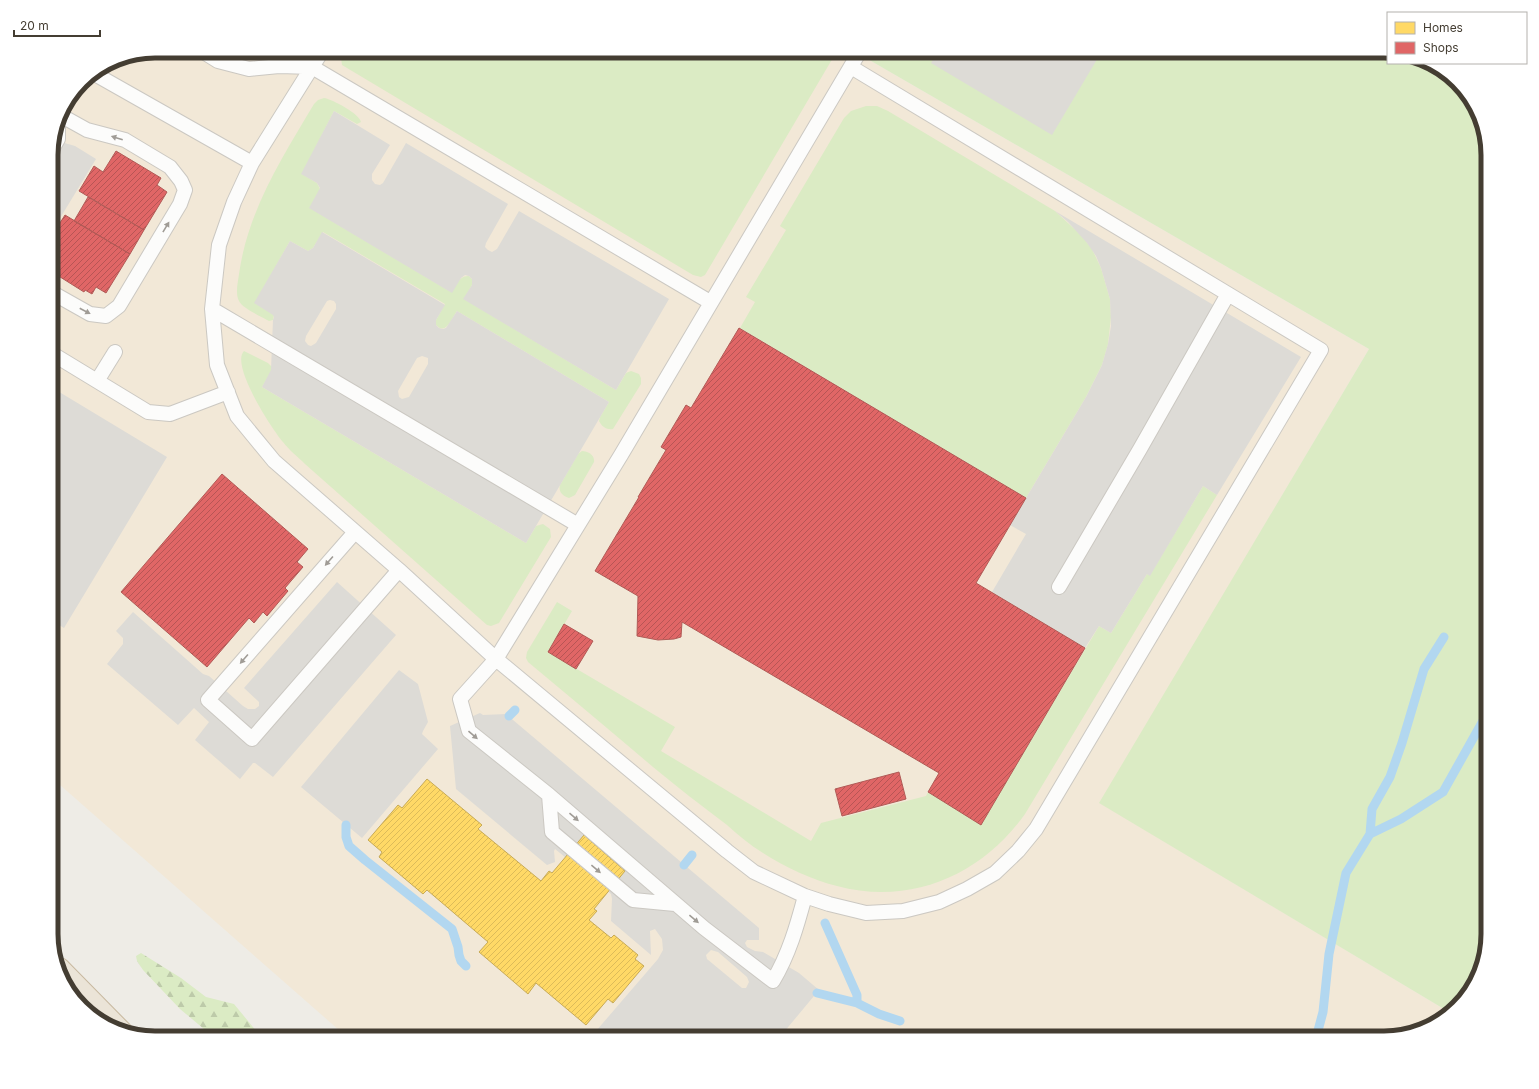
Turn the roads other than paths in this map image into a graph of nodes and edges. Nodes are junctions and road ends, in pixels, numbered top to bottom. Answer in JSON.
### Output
{"nodes":[{"id":1,"x":213,"y":58,"type":"edge"},
{"id":2,"x":318,"y":58,"type":"edge"},
{"id":3,"x":856,"y":58,"type":"edge"},
{"id":4,"x":312,"y":67,"type":"junction"},
{"id":5,"x":851,"y":67,"type":"junction"},
{"id":6,"x":98,"y":76,"type":"edge"},
{"id":7,"x":65,"y":118,"type":"edge"},
{"id":8,"x":252,"y":163,"type":"junction"},
{"id":9,"x":1228,"y":294,"type":"junction"},
{"id":10,"x":58,"y":296,"type":"edge"},
{"id":11,"x":710,"y":302,"type":"junction"},
{"id":12,"x":212,"y":309,"type":"junction"},
{"id":13,"x":115,"y":352,"type":"dead end"},
{"id":14,"x":58,"y":356,"type":"edge"},
{"id":15,"x":97,"y":381,"type":"junction"},
{"id":16,"x":228,"y":392,"type":"junction"},
{"id":17,"x":578,"y":525,"type":"junction"},
{"id":18,"x":355,"y":532,"type":"junction"},
{"id":19,"x":399,"y":570,"type":"junction"},
{"id":20,"x":1059,"y":587,"type":"dead end"},
{"id":21,"x":496,"y":659,"type":"junction"},
{"id":22,"x":549,"y":795,"type":"junction"},
{"id":23,"x":805,"y":896,"type":"junction"},
{"id":24,"x":675,"y":904,"type":"junction"},
{"id":25,"x":70,"y":980,"type":"edge"},
{"id":26,"x":110,"y":1020,"type":"edge"}],
"edges":[{"from":1,"to":4,"type":"lane"},
{"from":2,"to":4,"type":"lane"},
{"from":3,"to":5,"type":"lane"},
{"from":4,"to":8,"type":"lane"},
{"from":4,"to":11,"type":"lane"},
{"from":5,"to":9,"type":"lane"},
{"from":5,"to":11,"type":"lane"},
{"from":6,"to":8,"type":"lane"},
{"from":10,"to":7,"type":"lane","one_way":true},
{"from":8,"to":12,"type":"lane"},
{"from":9,"to":20,"type":"lane"},
{"from":9,"to":23,"type":"lane"},
{"from":11,"to":17,"type":"lane"},
{"from":12,"to":16,"type":"lane"},
{"from":12,"to":17,"type":"lane"},
{"from":13,"to":15,"type":"lane"},
{"from":14,"to":15,"type":"lane"},
{"from":15,"to":16,"type":"lane"},
{"from":16,"to":18,"type":"lane"},
{"from":17,"to":21,"type":"lane"},
{"from":18,"to":19,"type":"lane"},
{"from":18,"to":19,"type":"lane","one_way":true},
{"from":19,"to":21,"type":"lane"},
{"from":21,"to":22,"type":"lane","one_way":true},
{"from":21,"to":23,"type":"lane"},
{"from":22,"to":24,"type":"lane","one_way":true},
{"from":22,"to":24,"type":"lane","one_way":true},
{"from":24,"to":23,"type":"lane","one_way":true},
{"from":25,"to":26,"type":"highway"}]}
